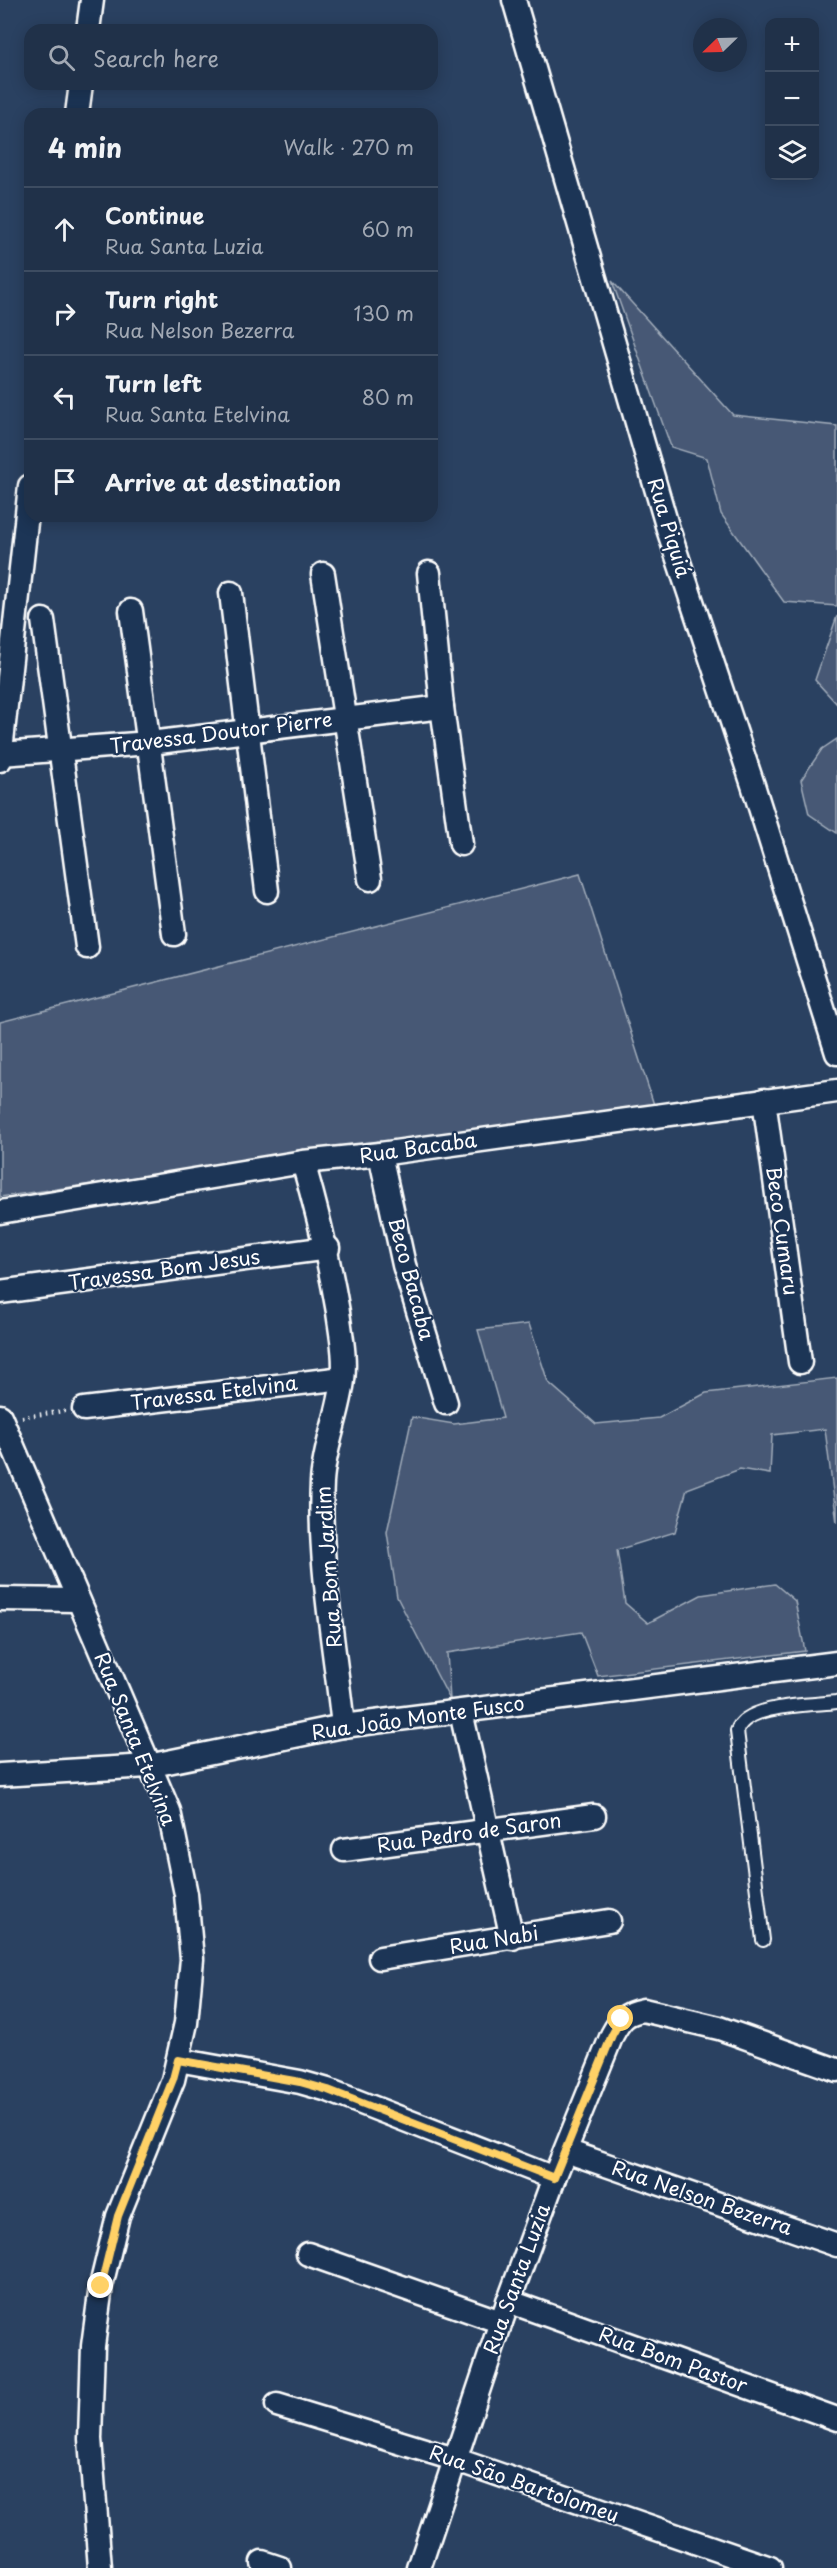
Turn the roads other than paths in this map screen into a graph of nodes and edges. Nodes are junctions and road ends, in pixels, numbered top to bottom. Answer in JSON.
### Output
{"nodes":[{"id":1,"x":92,"y":0,"type":"edge"},
{"id":2,"x":514,"y":0,"type":"edge"},
{"id":3,"x":89,"y":24,"type":"edge"},
{"id":4,"x":80,"y":90,"type":"edge"},
{"id":5,"x":78,"y":108,"type":"edge"},
{"id":6,"x":26,"y":522,"type":"edge"},
{"id":7,"x":429,"y":573,"type":"dead end"},
{"id":8,"x":323,"y":574,"type":"dead end"},
{"id":9,"x":231,"y":594,"type":"dead end"},
{"id":10,"x":132,"y":611,"type":"dead end"},
{"id":11,"x":44,"y":620,"type":"dead end"},
{"id":12,"x":442,"y":707,"type":"junction"},
{"id":13,"x":344,"y":718,"type":"junction"},
{"id":14,"x":248,"y":730,"type":"junction"},
{"id":15,"x":1,"y":740,"type":"edge"},
{"id":16,"x":150,"y":743,"type":"junction"},
{"id":17,"x":59,"y":751,"type":"junction"},
{"id":18,"x":0,"y":760,"type":"edge"},
{"id":19,"x":461,"y":844,"type":"dead end"},
{"id":20,"x":370,"y":879,"type":"dead end"},
{"id":21,"x":267,"y":891,"type":"dead end"},
{"id":22,"x":174,"y":934,"type":"dead end"},
{"id":23,"x":87,"y":947,"type":"dead end"},
{"id":24,"x":837,"y":1053,"type":"edge"},
{"id":25,"x":837,"y":1091,"type":"edge"},
{"id":26,"x":764,"y":1100,"type":"junction"},
{"id":27,"x":380,"y":1154,"type":"junction"},
{"id":28,"x":303,"y":1162,"type":"junction"},
{"id":29,"x":0,"y":1212,"type":"edge"},
{"id":30,"x":328,"y":1248,"type":"junction"},
{"id":31,"x":0,"y":1292,"type":"edge"},
{"id":32,"x":800,"y":1362,"type":"dead end"},
{"id":33,"x":343,"y":1378,"type":"junction"},
{"id":34,"x":446,"y":1403,"type":"dead end"},
{"id":35,"x":84,"y":1408,"type":"road end"},
{"id":36,"x":1,"y":1418,"type":"edge"},
{"id":37,"x":0,"y":1599,"type":"edge"},
{"id":38,"x":77,"y":1600,"type":"junction"},
{"id":39,"x":837,"y":1663,"type":"edge"},
{"id":40,"x":837,"y":1702,"type":"edge"},
{"id":41,"x":462,"y":1712,"type":"junction"},
{"id":42,"x":343,"y":1726,"type":"junction"},
{"id":43,"x":148,"y":1766,"type":"junction"},
{"id":44,"x":0,"y":1775,"type":"edge"},
{"id":45,"x":594,"y":1816,"type":"dead end"},
{"id":46,"x":486,"y":1829,"type":"junction"},
{"id":47,"x":344,"y":1850,"type":"dead end"},
{"id":48,"x":609,"y":1921,"type":"dead end"},
{"id":49,"x":512,"y":1938,"type":"junction"},
{"id":50,"x":764,"y":1940,"type":"dead end"},
{"id":51,"x":380,"y":1958,"type":"dead end"},
{"id":52,"x":178,"y":2060,"type":"junction"},
{"id":53,"x":837,"y":2070,"type":"edge"},
{"id":54,"x":566,"y":2151,"type":"junction"},
{"id":55,"x":554,"y":2178,"type":"junction"},
{"id":56,"x":837,"y":2245,"type":"edge"},
{"id":57,"x":308,"y":2254,"type":"dead end"},
{"id":58,"x":508,"y":2301,"type":"junction"},
{"id":59,"x":501,"y":2322,"type":"junction"},
{"id":60,"x":277,"y":2405,"type":"dead end"},
{"id":61,"x":837,"y":2419,"type":"edge"},
{"id":62,"x":454,"y":2459,"type":"junction"},
{"id":63,"x":100,"y":2568,"type":"edge"},
{"id":64,"x":419,"y":2568,"type":"edge"},
{"id":65,"x":771,"y":2568,"type":"edge"}],
"edges":[{"from":1,"to":3,"type":"street"},
{"from":2,"to":24,"type":"street","name":"Rua Piquiá"},
{"from":4,"to":5,"type":"street"},
{"from":6,"to":15,"type":"street"},
{"from":7,"to":12,"type":"street"},
{"from":8,"to":13,"type":"street"},
{"from":9,"to":14,"type":"street"},
{"from":10,"to":16,"type":"street"},
{"from":11,"to":17,"type":"street"},
{"from":12,"to":13,"type":"street","name":"Travessa Doutor Pierre"},
{"from":12,"to":19,"type":"street"},
{"from":13,"to":14,"type":"street","name":"Travessa Doutor Pierre"},
{"from":13,"to":20,"type":"street"},
{"from":14,"to":16,"type":"street","name":"Travessa Doutor Pierre"},
{"from":14,"to":21,"type":"street"},
{"from":15,"to":17,"type":"street","name":"Travessa Doutor Pierre"},
{"from":15,"to":18,"type":"street"},
{"from":16,"to":17,"type":"street","name":"Travessa Doutor Pierre"},
{"from":16,"to":22,"type":"street"},
{"from":17,"to":23,"type":"street"},
{"from":25,"to":26,"type":"street","name":"Rua Bacaba"},
{"from":26,"to":27,"type":"street","name":"Rua Bacaba"},
{"from":26,"to":32,"type":"street","name":"Beco Cumaru"},
{"from":27,"to":28,"type":"street","name":"Rua Bacaba"},
{"from":27,"to":34,"type":"street","name":"Beco Bacaba"},
{"from":28,"to":29,"type":"street","name":"Rua Bacaba"},
{"from":28,"to":30,"type":"street","name":"Rua Bom Jardim"},
{"from":30,"to":31,"type":"street","name":"Travessa Bom Jesus"},
{"from":30,"to":33,"type":"street","name":"Rua Bom Jardim"},
{"from":33,"to":35,"type":"street","name":"Travessa Etelvina"},
{"from":33,"to":42,"type":"street","name":"Rua Bom Jardim"},
{"from":36,"to":38,"type":"street","name":"Rua Santa Etelvina"},
{"from":37,"to":38,"type":"street"},
{"from":38,"to":43,"type":"street","name":"Rua Santa Etelvina"},
{"from":39,"to":41,"type":"street","name":"Rua João Monte Fusco"},
{"from":40,"to":50,"type":"lane"},
{"from":41,"to":42,"type":"street","name":"Rua João Monte Fusco"},
{"from":41,"to":46,"type":"street"},
{"from":42,"to":43,"type":"street","name":"Rua João Monte Fusco"},
{"from":43,"to":44,"type":"street","name":"Rua João Monte Fusco"},
{"from":43,"to":52,"type":"street","name":"Rua Santa Etelvina"},
{"from":45,"to":46,"type":"street","name":"Rua Pedro de Saron"},
{"from":46,"to":47,"type":"street","name":"Rua Pedro de Saron"},
{"from":46,"to":49,"type":"street"},
{"from":48,"to":49,"type":"street","name":"Rua Nabi"},
{"from":49,"to":51,"type":"street","name":"Rua Nabi"},
{"from":52,"to":55,"type":"street"},
{"from":52,"to":63,"type":"street","name":"Rua Santa Etelvina"},
{"from":53,"to":54,"type":"street","name":"Rua Santa Luzia"},
{"from":54,"to":55,"type":"street","name":"Rua Santa Luzia"},
{"from":54,"to":56,"type":"street","name":"Rua Nelson Bezerra"},
{"from":55,"to":58,"type":"street","name":"Rua Santa Luzia"},
{"from":57,"to":59,"type":"street"},
{"from":58,"to":59,"type":"street","name":"Rua Santa Luzia"},
{"from":58,"to":61,"type":"street","name":"Rua Bom Pastor"},
{"from":59,"to":62,"type":"street","name":"Rua Santa Luzia"},
{"from":60,"to":62,"type":"street","name":"Rua São Bartolomeu"},
{"from":62,"to":64,"type":"street","name":"Rua Santa Luzia"},
{"from":62,"to":65,"type":"street","name":"Rua São Bartolomeu"}]}
